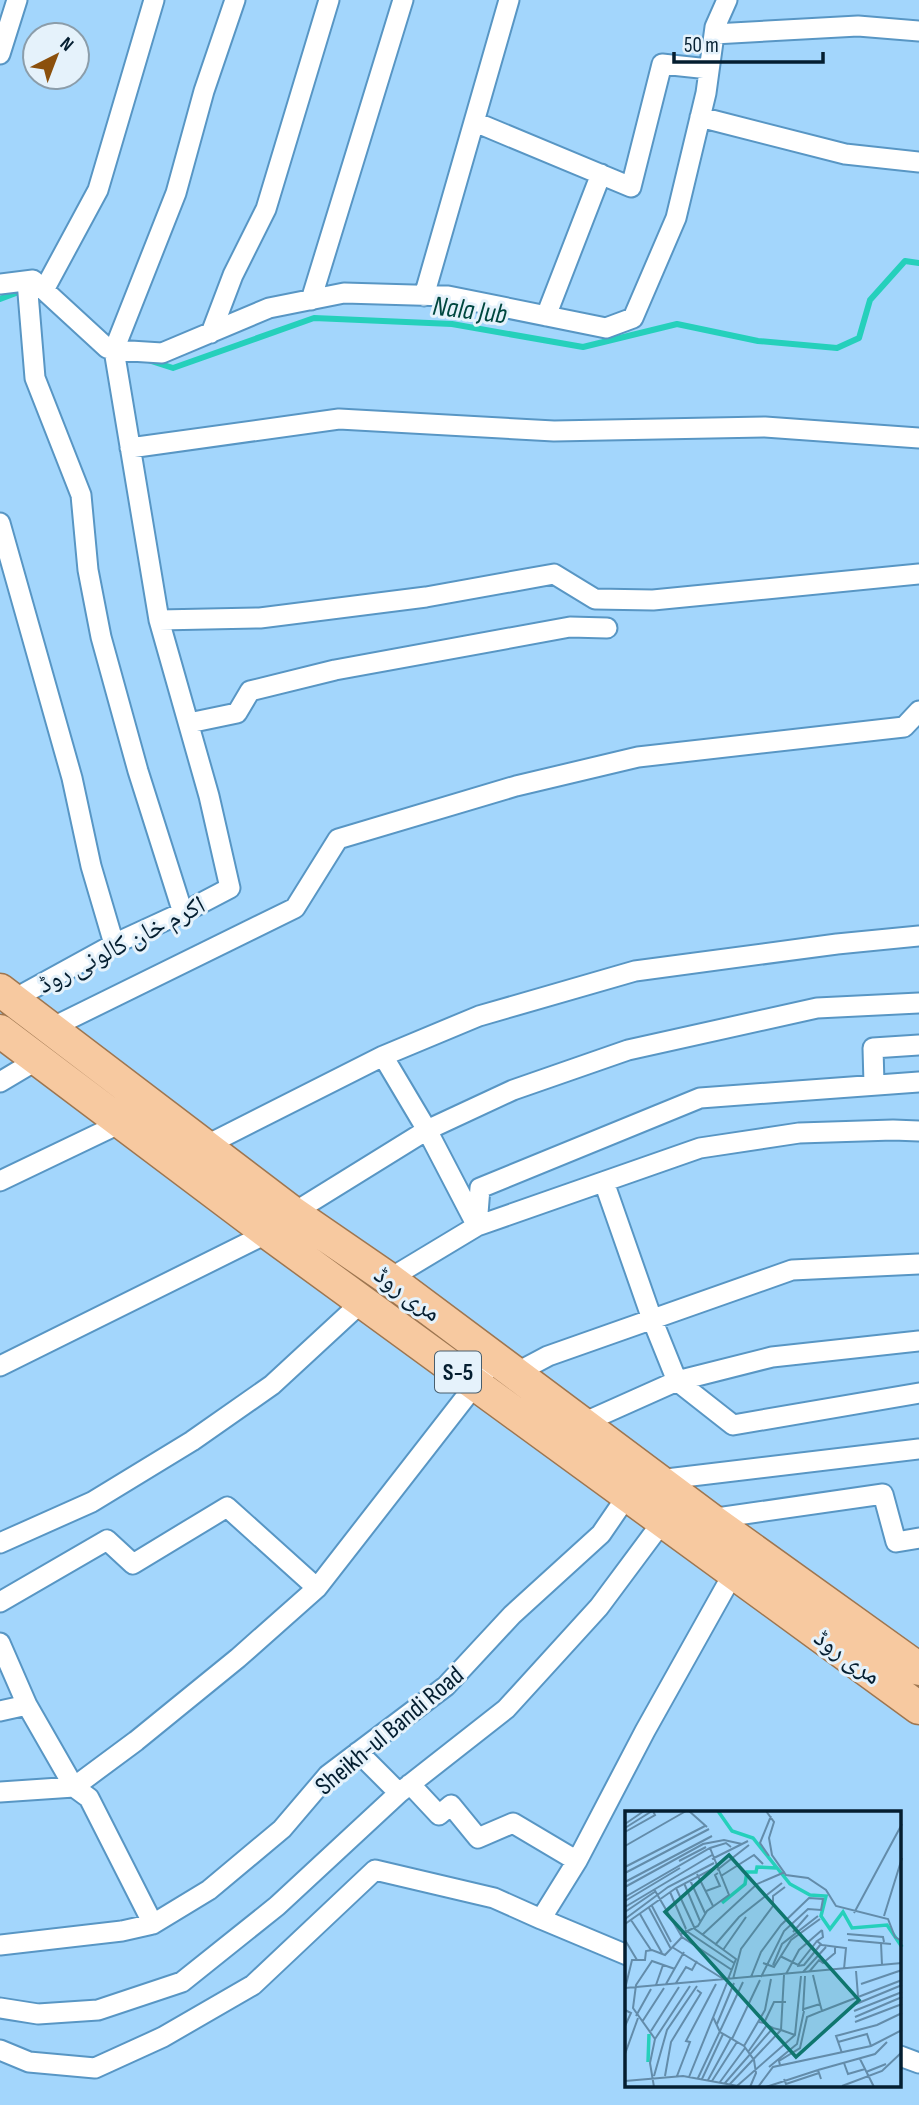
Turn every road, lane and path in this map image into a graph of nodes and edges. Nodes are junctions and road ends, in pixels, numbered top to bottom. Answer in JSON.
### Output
{"nodes":[{"id":1,"x":17,"y":0,"type":"edge"},
{"id":2,"x":154,"y":0,"type":"edge"},
{"id":3,"x":235,"y":0,"type":"edge"},
{"id":4,"x":329,"y":0,"type":"edge"},
{"id":5,"x":403,"y":0,"type":"edge"},
{"id":6,"x":509,"y":0,"type":"edge"},
{"id":7,"x":720,"y":2,"type":"edge"},
{"id":8,"x":919,"y":31,"type":"edge"},
{"id":9,"x":714,"y":34,"type":"junction"},
{"id":10,"x":0,"y":54,"type":"edge"},
{"id":11,"x":709,"y":69,"type":"junction"},
{"id":12,"x":700,"y":117,"type":"junction"},
{"id":13,"x":475,"y":122,"type":"junction"},
{"id":14,"x":919,"y":162,"type":"edge"},
{"id":15,"x":601,"y":174,"type":"junction"},
{"id":16,"x":0,"y":284,"type":"edge"},
{"id":17,"x":36,"y":285,"type":"junction"},
{"id":18,"x":424,"y":296,"type":"junction"},
{"id":19,"x":311,"y":300,"type":"junction"},
{"id":20,"x":546,"y":316,"type":"junction"},
{"id":21,"x":211,"y":333,"type":"junction"},
{"id":22,"x":114,"y":350,"type":"junction"},
{"id":23,"x":919,"y":438,"type":"edge"},
{"id":24,"x":130,"y":448,"type":"junction"},
{"id":25,"x":0,"y":523,"type":"edge"},
{"id":26,"x":919,"y":574,"type":"edge"},
{"id":27,"x":159,"y":621,"type":"junction"},
{"id":28,"x":607,"y":628,"type":"dead end"},
{"id":29,"x":919,"y":711,"type":"edge"},
{"id":30,"x":189,"y":723,"type":"junction"},
{"id":31,"x":183,"y":913,"type":"junction"},
{"id":32,"x":919,"y":936,"type":"edge"},
{"id":33,"x":114,"y":944,"type":"junction"},
{"id":34,"x":6,"y":995,"type":"edge"},
{"id":35,"x":919,"y":1003,"type":"edge"},
{"id":36,"x":51,"y":1028,"type":"junction"},
{"id":37,"x":0,"y":1031,"type":"edge"},
{"id":38,"x":919,"y":1045,"type":"edge"},
{"id":39,"x":383,"y":1056,"type":"junction"},
{"id":40,"x":37,"y":1060,"type":"junction"},
{"id":41,"x":0,"y":1082,"type":"edge"},
{"id":42,"x":919,"y":1082,"type":"edge"},
{"id":43,"x":874,"y":1084,"type":"junction"},
{"id":44,"x":121,"y":1123,"type":"junction"},
{"id":45,"x":427,"y":1130,"type":"junction"},
{"id":46,"x":919,"y":1131,"type":"edge"},
{"id":47,"x":205,"y":1146,"type":"junction"},
{"id":48,"x":0,"y":1181,"type":"edge"},
{"id":49,"x":604,"y":1182,"type":"junction"},
{"id":50,"x":293,"y":1213,"type":"junction"},
{"id":51,"x":477,"y":1226,"type":"junction"},
{"id":52,"x":268,"y":1233,"type":"junction"},
{"id":53,"x":919,"y":1264,"type":"edge"},
{"id":54,"x":389,"y":1279,"type":"junction"},
{"id":55,"x":363,"y":1301,"type":"junction"},
{"id":56,"x":652,"y":1319,"type":"junction"},
{"id":57,"x":919,"y":1341,"type":"edge"},
{"id":58,"x":0,"y":1366,"type":"edge"},
{"id":59,"x":506,"y":1366,"type":"junction"},
{"id":60,"x":677,"y":1381,"type":"junction"},
{"id":61,"x":476,"y":1385,"type":"junction"},
{"id":62,"x":919,"y":1393,"type":"edge"},
{"id":63,"x":583,"y":1423,"type":"junction"},
{"id":64,"x":919,"y":1448,"type":"edge"},
{"id":65,"x":658,"y":1480,"type":"junction"},
{"id":66,"x":627,"y":1496,"type":"junction"},
{"id":67,"x":710,"y":1519,"type":"junction"},
{"id":68,"x":663,"y":1521,"type":"junction"},
{"id":69,"x":919,"y":1538,"type":"edge"},
{"id":70,"x":0,"y":1543,"type":"edge"},
{"id":71,"x":734,"y":1572,"type":"junction"},
{"id":72,"x":317,"y":1588,"type":"junction"},
{"id":73,"x":0,"y":1602,"type":"edge"},
{"id":74,"x":0,"y":1643,"type":"edge"},
{"id":75,"x":919,"y":1669,"type":"edge"},
{"id":76,"x":27,"y":1705,"type":"junction"},
{"id":77,"x":919,"y":1708,"type":"edge"},
{"id":78,"x":0,"y":1711,"type":"edge"},
{"id":79,"x":358,"y":1752,"type":"junction"},
{"id":80,"x":74,"y":1787,"type":"junction"},
{"id":81,"x":404,"y":1788,"type":"junction"},
{"id":82,"x":0,"y":1792,"type":"edge"},
{"id":83,"x":577,"y":1861,"type":"junction"},
{"id":84,"x":541,"y":1919,"type":"junction"},
{"id":85,"x":153,"y":1924,"type":"junction"},
{"id":86,"x":0,"y":1945,"type":"edge"},
{"id":87,"x":625,"y":1954,"type":"edge"},
{"id":88,"x":0,"y":2008,"type":"edge"},
{"id":89,"x":0,"y":2050,"type":"edge"},
{"id":90,"x":902,"y":2057,"type":"edge"},
{"id":91,"x":919,"y":2063,"type":"edge"}],
"edges":[{"from":1,"to":10,"type":"street"},
{"from":2,"to":17,"type":"street"},
{"from":3,"to":22,"type":"street"},
{"from":4,"to":21,"type":"street"},
{"from":5,"to":19,"type":"street"},
{"from":6,"to":13,"type":"street"},
{"from":7,"to":9,"type":"street"},
{"from":8,"to":9,"type":"street"},
{"from":9,"to":11,"type":"street"},
{"from":11,"to":12,"type":"street"},
{"from":11,"to":15,"type":"street"},
{"from":12,"to":14,"type":"street"},
{"from":12,"to":20,"type":"street"},
{"from":13,"to":15,"type":"street"},
{"from":13,"to":18,"type":"street"},
{"from":15,"to":20,"type":"street"},
{"from":16,"to":17,"type":"street"},
{"from":17,"to":22,"type":"street"},
{"from":17,"to":31,"type":"street"},
{"from":18,"to":19,"type":"street"},
{"from":18,"to":20,"type":"street"},
{"from":19,"to":21,"type":"street"},
{"from":21,"to":22,"type":"street"},
{"from":22,"to":24,"type":"street"},
{"from":23,"to":24,"type":"street"},
{"from":24,"to":27,"type":"street"},
{"from":25,"to":33,"type":"street"},
{"from":26,"to":27,"type":"street"},
{"from":27,"to":30,"type":"street"},
{"from":28,"to":30,"type":"street"},
{"from":29,"to":36,"type":"street"},
{"from":30,"to":31,"type":"street","name":"اکرم خان کالونی روڈ"},
{"from":31,"to":33,"type":"street","name":"اکرم خان کالونی روڈ"},
{"from":32,"to":39,"type":"street"},
{"from":33,"to":34,"type":"street","name":"اکرم خان کالونی روڈ"},
{"from":34,"to":36,"type":"main road","name":"مری روڈ","number":"S-5"},
{"from":35,"to":45,"type":"street"},
{"from":36,"to":47,"type":"main road","name":"مری روڈ","number":"S-5"},
{"from":37,"to":40,"type":"main road","name":"مری روڈ","number":"S-5"},
{"from":38,"to":43,"type":"street"},
{"from":39,"to":45,"type":"street"},
{"from":39,"to":47,"type":"street"},
{"from":40,"to":41,"type":"street"},
{"from":40,"to":44,"type":"main road","name":"مری روڈ","number":"S-5"},
{"from":42,"to":43,"type":"street"},
{"from":43,"to":51,"type":"street"},
{"from":44,"to":48,"type":"street"},
{"from":44,"to":52,"type":"main road","name":"مری روڈ","number":"S-5"},
{"from":45,"to":50,"type":"street"},
{"from":45,"to":51,"type":"street"},
{"from":46,"to":49,"type":"street"},
{"from":47,"to":50,"type":"main road","name":"مری روڈ","number":"S-5"},
{"from":49,"to":51,"type":"street"},
{"from":49,"to":56,"type":"street"},
{"from":50,"to":54,"type":"main road","name":"مری روڈ","number":"S-5"},
{"from":51,"to":54,"type":"street"},
{"from":52,"to":55,"type":"main road","name":"مری روڈ","number":"S-5"},
{"from":52,"to":58,"type":"street"},
{"from":53,"to":56,"type":"street"},
{"from":54,"to":59,"type":"main road","name":"مری روڈ","number":"S-5"},
{"from":55,"to":61,"type":"main road","name":"مری روڈ","number":"S-5"},
{"from":55,"to":70,"type":"street"},
{"from":56,"to":59,"type":"street"},
{"from":56,"to":60,"type":"street"},
{"from":57,"to":60,"type":"street"},
{"from":59,"to":61,"type":"street"},
{"from":59,"to":63,"type":"main road","name":"مری روڈ","number":"S-5"},
{"from":60,"to":62,"type":"street"},
{"from":60,"to":63,"type":"street"},
{"from":61,"to":66,"type":"main road","name":"مری روڈ","number":"S-5"},
{"from":61,"to":72,"type":"street"},
{"from":63,"to":65,"type":"main road","name":"مری روڈ","number":"S-5"},
{"from":64,"to":65,"type":"street"},
{"from":65,"to":67,"type":"main road","name":"مری روڈ","number":"S-5"},
{"from":66,"to":68,"type":"main road","name":"مری روڈ","number":"S-5"},
{"from":66,"to":79,"type":"street","name":"Sheikh-ul Bandi Road"},
{"from":67,"to":69,"type":"street"},
{"from":67,"to":75,"type":"main road","name":"مری روڈ","number":"S-5"},
{"from":68,"to":71,"type":"main road","name":"مری روڈ","number":"S-5"},
{"from":68,"to":81,"type":"street"},
{"from":71,"to":77,"type":"main road","name":"مری روڈ","number":"S-5"},
{"from":71,"to":83,"type":"street"},
{"from":72,"to":73,"type":"street"},
{"from":72,"to":80,"type":"street"},
{"from":74,"to":76,"type":"street"},
{"from":76,"to":78,"type":"street"},
{"from":76,"to":80,"type":"street"},
{"from":79,"to":81,"type":"street"},
{"from":79,"to":85,"type":"street","name":"Sheikh-ul Bandi Road"},
{"from":80,"to":82,"type":"street"},
{"from":80,"to":85,"type":"street"},
{"from":81,"to":83,"type":"street"},
{"from":81,"to":88,"type":"street"},
{"from":83,"to":84,"type":"street"},
{"from":84,"to":87,"type":"street"},
{"from":84,"to":89,"type":"street"},
{"from":85,"to":86,"type":"street","name":"Sheikh-ul Bandi Road"},
{"from":90,"to":91,"type":"street"}]}
